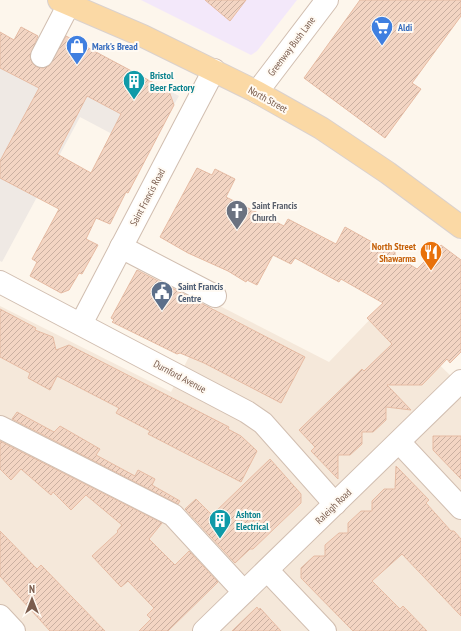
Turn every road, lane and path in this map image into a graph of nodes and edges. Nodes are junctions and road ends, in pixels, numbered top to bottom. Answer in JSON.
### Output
{"nodes":[{"id":1,"x":327,"y":0,"type":"edge"},
{"id":2,"x":64,"y":2,"type":"edge"},
{"id":3,"x":42,"y":56,"type":"dead end"},
{"id":4,"x":214,"y":70,"type":"junction"},
{"id":5,"x":257,"y":92,"type":"junction"},
{"id":6,"x":461,"y":227,"type":"edge"},
{"id":7,"x":121,"y":247,"type":"junction"},
{"id":8,"x":0,"y":282,"type":"edge"},
{"id":9,"x":215,"y":296,"type":"dead end"},
{"id":10,"x":81,"y":324,"type":"junction"},
{"id":11,"x":461,"y":381,"type":"edge"},
{"id":12,"x":0,"y":427,"type":"edge"},
{"id":13,"x":399,"y":442,"type":"junction"},
{"id":14,"x":335,"y":504,"type":"junction"},
{"id":15,"x":461,"y":508,"type":"edge"},
{"id":16,"x":266,"y":570,"type":"junction"},
{"id":17,"x":244,"y":592,"type":"junction"},
{"id":18,"x":0,"y":616,"type":"edge"},
{"id":19,"x":14,"y":631,"type":"edge"},
{"id":20,"x":204,"y":631,"type":"edge"},
{"id":21,"x":325,"y":631,"type":"edge"}],
"edges":[{"from":1,"to":5,"type":"street","name":"Greenway Bush Lane"},
{"from":2,"to":3,"type":"street"},
{"from":2,"to":4,"type":"main road","name":"North Street"},
{"from":4,"to":5,"type":"main road","name":"North Street"},
{"from":4,"to":7,"type":"street","name":"Saint Francis Road"},
{"from":5,"to":6,"type":"main road","name":"North Street"},
{"from":7,"to":9,"type":"street"},
{"from":7,"to":10,"type":"street","name":"Saint Francis Road"},
{"from":8,"to":10,"type":"street","name":"Durnford Avenue"},
{"from":10,"to":14,"type":"street","name":"Durnford Avenue"},
{"from":11,"to":13,"type":"street","name":"Raleigh Road"},
{"from":12,"to":17,"type":"street"},
{"from":13,"to":14,"type":"street","name":"Raleigh Road"},
{"from":13,"to":15,"type":"street"},
{"from":14,"to":16,"type":"street","name":"Raleigh Road"},
{"from":16,"to":17,"type":"street","name":"Raleigh Road"},
{"from":16,"to":21,"type":"street"},
{"from":17,"to":20,"type":"street","name":"Raleigh Road"},
{"from":18,"to":19,"type":"street"}]}
